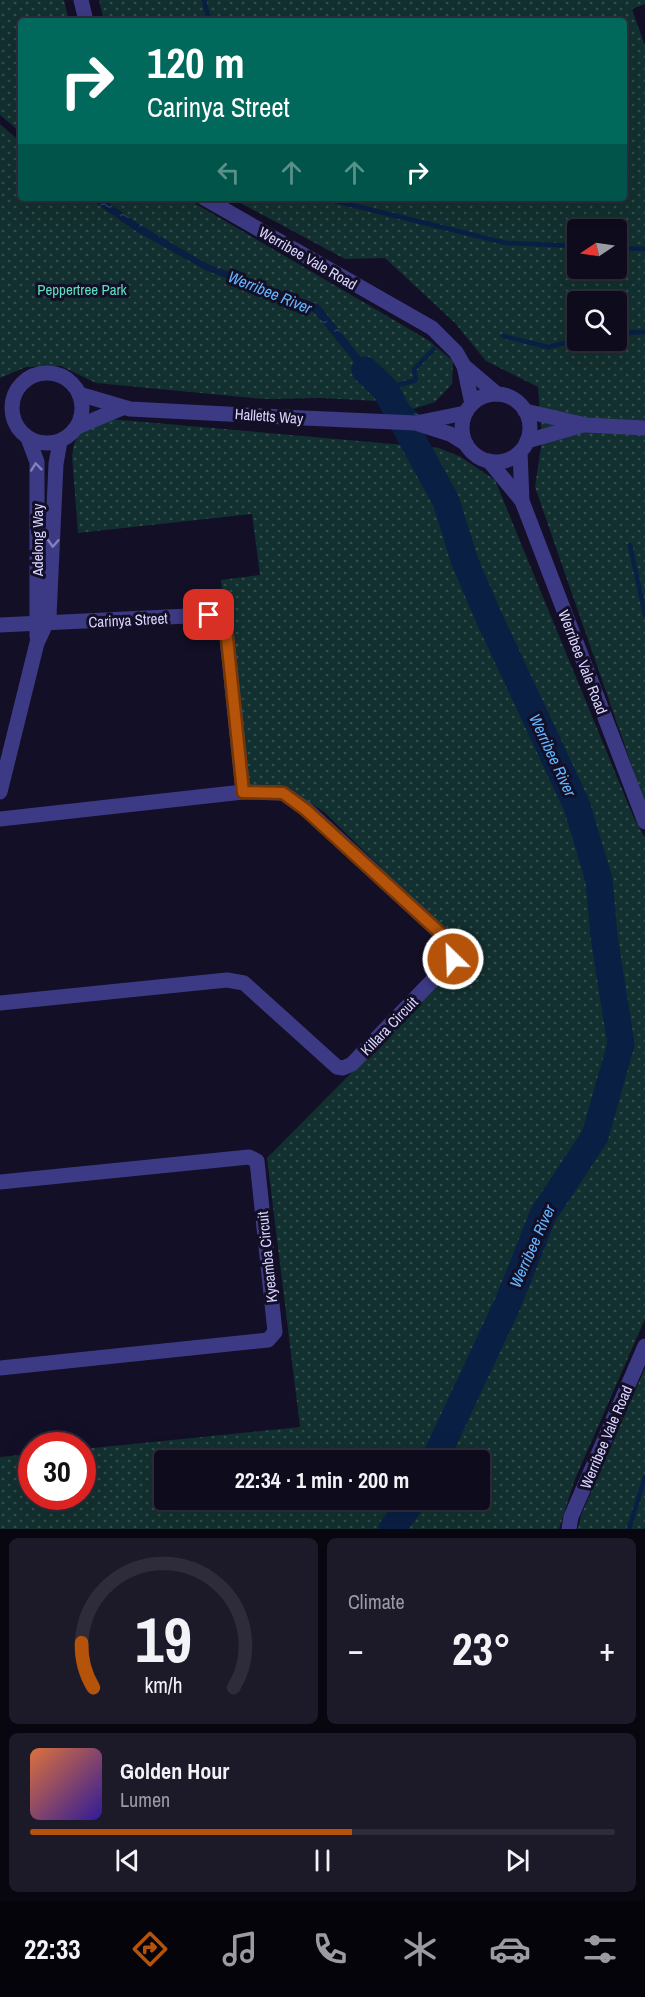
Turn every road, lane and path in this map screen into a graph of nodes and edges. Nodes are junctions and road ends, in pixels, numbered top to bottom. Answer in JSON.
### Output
{"nodes":[{"id":1,"x":81,"y":0,"type":"edge"},
{"id":2,"x":85,"y":18,"type":"edge"},
{"id":3,"x":209,"y":201,"type":"edge"},
{"id":4,"x":464,"y":366,"type":"junction"},
{"id":5,"x":17,"y":389,"type":"junction"},
{"id":6,"x":79,"y":394,"type":"junction"},
{"id":7,"x":497,"y":394,"type":"junction"},
{"id":8,"x":0,"y":396,"type":"edge"},
{"id":9,"x":122,"y":408,"type":"junction"},
{"id":10,"x":469,"y":409,"type":"junction"},
{"id":11,"x":525,"y":411,"type":"junction"},
{"id":12,"x":7,"y":420,"type":"edge"},
{"id":13,"x":416,"y":423,"type":"junction"},
{"id":14,"x":586,"y":425,"type":"junction"},
{"id":15,"x":77,"y":427,"type":"junction"},
{"id":16,"x":645,"y":428,"type":"edge"},
{"id":17,"x":28,"y":438,"type":"junction"},
{"id":18,"x":60,"y":441,"type":"junction"},
{"id":19,"x":466,"y":444,"type":"junction"},
{"id":20,"x":523,"y":446,"type":"junction"},
{"id":21,"x":489,"y":461,"type":"junction"},
{"id":22,"x":522,"y":501,"type":"junction"},
{"id":23,"x":41,"y":624,"type":"junction"},
{"id":24,"x":0,"y":625,"type":"edge"},
{"id":25,"x":0,"y":792,"type":"edge"},
{"id":26,"x":243,"y":792,"type":"junction"},
{"id":27,"x":0,"y":819,"type":"edge"},
{"id":28,"x":645,"y":822,"type":"edge"},
{"id":29,"x":0,"y":1003,"type":"edge"},
{"id":30,"x":0,"y":1182,"type":"edge"},
{"id":31,"x":645,"y":1346,"type":"edge"},
{"id":32,"x":0,"y":1368,"type":"edge"},
{"id":33,"x":569,"y":1529,"type":"edge"}],
"edges":[{"from":1,"to":2,"type":"street"},
{"from":3,"to":4,"type":"street","name":"Werribee Vale Road"},
{"from":4,"to":7,"type":"street","name":"Werribee Vale Road"},
{"from":4,"to":10,"type":"street","name":"Werribee Vale Road"},
{"from":5,"to":6,"type":"street"},
{"from":5,"to":8,"type":"street"},
{"from":5,"to":12,"type":"street"},
{"from":6,"to":9,"type":"street"},
{"from":6,"to":15,"type":"street"},
{"from":7,"to":10,"type":"street"},
{"from":7,"to":11,"type":"street"},
{"from":9,"to":13,"type":"street","name":"Halletts Way"},
{"from":9,"to":15,"type":"street"},
{"from":10,"to":13,"type":"street","name":"Halletts Way"},
{"from":10,"to":19,"type":"street"},
{"from":11,"to":14,"type":"street"},
{"from":11,"to":20,"type":"street"},
{"from":12,"to":17,"type":"street"},
{"from":13,"to":19,"type":"street","name":"Halletts Way"},
{"from":14,"to":16,"type":"street"},
{"from":14,"to":20,"type":"street"},
{"from":15,"to":18,"type":"street"},
{"from":17,"to":18,"type":"street"},
{"from":23,"to":17,"type":"street","name":"Adelong Way","one_way":true},
{"from":18,"to":23,"type":"street","name":"Adelong Way","one_way":true},
{"from":19,"to":21,"type":"street"},
{"from":20,"to":21,"type":"street"},
{"from":20,"to":22,"type":"street","name":"Werribee Vale Road"},
{"from":21,"to":22,"type":"street","name":"Werribee Vale Road"},
{"from":22,"to":28,"type":"street","name":"Werribee Vale Road"},
{"from":23,"to":24,"type":"street","name":"Carinya Street"},
{"from":23,"to":25,"type":"street","name":"Adelong Way"},
{"from":23,"to":26,"type":"street","name":"Carinya Street"},
{"from":26,"to":27,"type":"street","name":"Killara Circuit"},
{"from":26,"to":29,"type":"street","name":"Killara Circuit"},
{"from":30,"to":32,"type":"street","name":"Kyeamba Circuit"},
{"from":31,"to":33,"type":"street","name":"Werribee Vale Road"}]}
